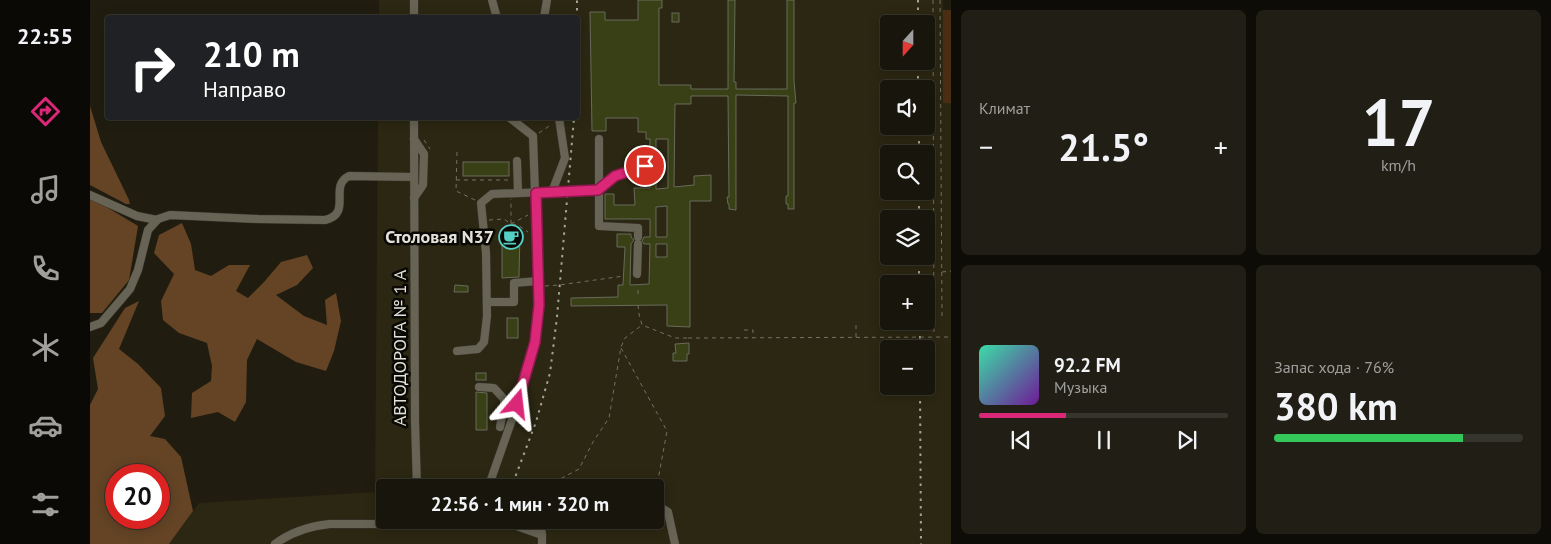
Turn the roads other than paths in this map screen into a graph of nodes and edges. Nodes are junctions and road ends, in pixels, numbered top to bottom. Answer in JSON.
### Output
{"nodes":[{"id":1,"x":414,"y":0,"type":"edge"},
{"id":2,"x":492,"y":0,"type":"edge"},
{"id":3,"x":547,"y":0,"type":"edge"},
{"id":4,"x":414,"y":15,"type":"edge"},
{"id":5,"x":496,"y":15,"type":"edge"},
{"id":6,"x":544,"y":15,"type":"edge"},
{"id":7,"x":414,"y":120,"type":"edge"},
{"id":8,"x":513,"y":120,"type":"edge"},
{"id":9,"x":559,"y":120,"type":"edge"},
{"id":10,"x":414,"y":139,"type":"junction"},
{"id":11,"x":599,"y":139,"type":"dead end"},
{"id":12,"x":517,"y":161,"type":"dead end"},
{"id":13,"x":645,"y":166,"type":"dead end"},
{"id":14,"x":414,"y":177,"type":"junction"},
{"id":15,"x":598,"y":190,"type":"junction"},
{"id":16,"x":552,"y":192,"type":"junction"},
{"id":17,"x":536,"y":193,"type":"junction"},
{"id":18,"x":515,"y":194,"type":"junction"},
{"id":19,"x":90,"y":195,"type":"edge"},
{"id":20,"x":414,"y":198,"type":"junction"},
{"id":21,"x":157,"y":220,"type":"junction"},
{"id":22,"x":637,"y":274,"type":"dead end"},
{"id":23,"x":538,"y":284,"type":"junction"},
{"id":24,"x":487,"y":302,"type":"junction"},
{"id":25,"x":90,"y":327,"type":"edge"},
{"id":26,"x":457,"y":351,"type":"dead end"},
{"id":27,"x":479,"y":387,"type":"dead end"},
{"id":28,"x":505,"y":400,"type":"junction"},
{"id":29,"x":517,"y":404,"type":"junction"},
{"id":30,"x":500,"y":427,"type":"dead end"},
{"id":31,"x":417,"y":479,"type":"edge"},
{"id":32,"x":491,"y":479,"type":"edge"},
{"id":33,"x":664,"y":510,"type":"edge"},
{"id":34,"x":376,"y":523,"type":"edge"},
{"id":35,"x":529,"y":529,"type":"edge"},
{"id":36,"x":541,"y":529,"type":"edge"},
{"id":37,"x":542,"y":535,"type":"junction"},
{"id":38,"x":275,"y":544,"type":"edge"},
{"id":39,"x":542,"y":544,"type":"edge"},
{"id":40,"x":675,"y":544,"type":"edge"}],
"edges":[{"from":1,"to":4,"type":"street"},
{"from":2,"to":5,"type":"street"},
{"from":3,"to":6,"type":"street"},
{"from":7,"to":10,"type":"street","name":"АВТОДОРОГА № 1 А"},
{"from":8,"to":17,"type":"street"},
{"from":9,"to":16,"type":"street"},
{"from":10,"to":14,"type":"street","name":"АВТОДОРОГА № 1 А"},
{"from":10,"to":20,"type":"street"},
{"from":11,"to":15,"type":"street"},
{"from":12,"to":18,"type":"street"},
{"from":13,"to":15,"type":"street"},
{"from":14,"to":20,"type":"street","name":"АВТОДОРОГА № 1 А"},
{"from":14,"to":21,"type":"street"},
{"from":15,"to":16,"type":"street"},
{"from":15,"to":22,"type":"street"},
{"from":16,"to":17,"type":"street"},
{"from":17,"to":18,"type":"street"},
{"from":17,"to":23,"type":"street"},
{"from":18,"to":24,"type":"street"},
{"from":19,"to":21,"type":"street"},
{"from":20,"to":31,"type":"street","name":"АВТОДОРОГА № 1 А"},
{"from":21,"to":25,"type":"street"},
{"from":23,"to":24,"type":"street"},
{"from":23,"to":29,"type":"street"},
{"from":24,"to":26,"type":"street"},
{"from":27,"to":28,"type":"street"},
{"from":28,"to":29,"type":"street"},
{"from":28,"to":30,"type":"street"},
{"from":29,"to":32,"type":"street"},
{"from":33,"to":40,"type":"street"},
{"from":34,"to":38,"type":"street"},
{"from":35,"to":37,"type":"street"},
{"from":36,"to":37,"type":"street"},
{"from":37,"to":39,"type":"street"}]}
